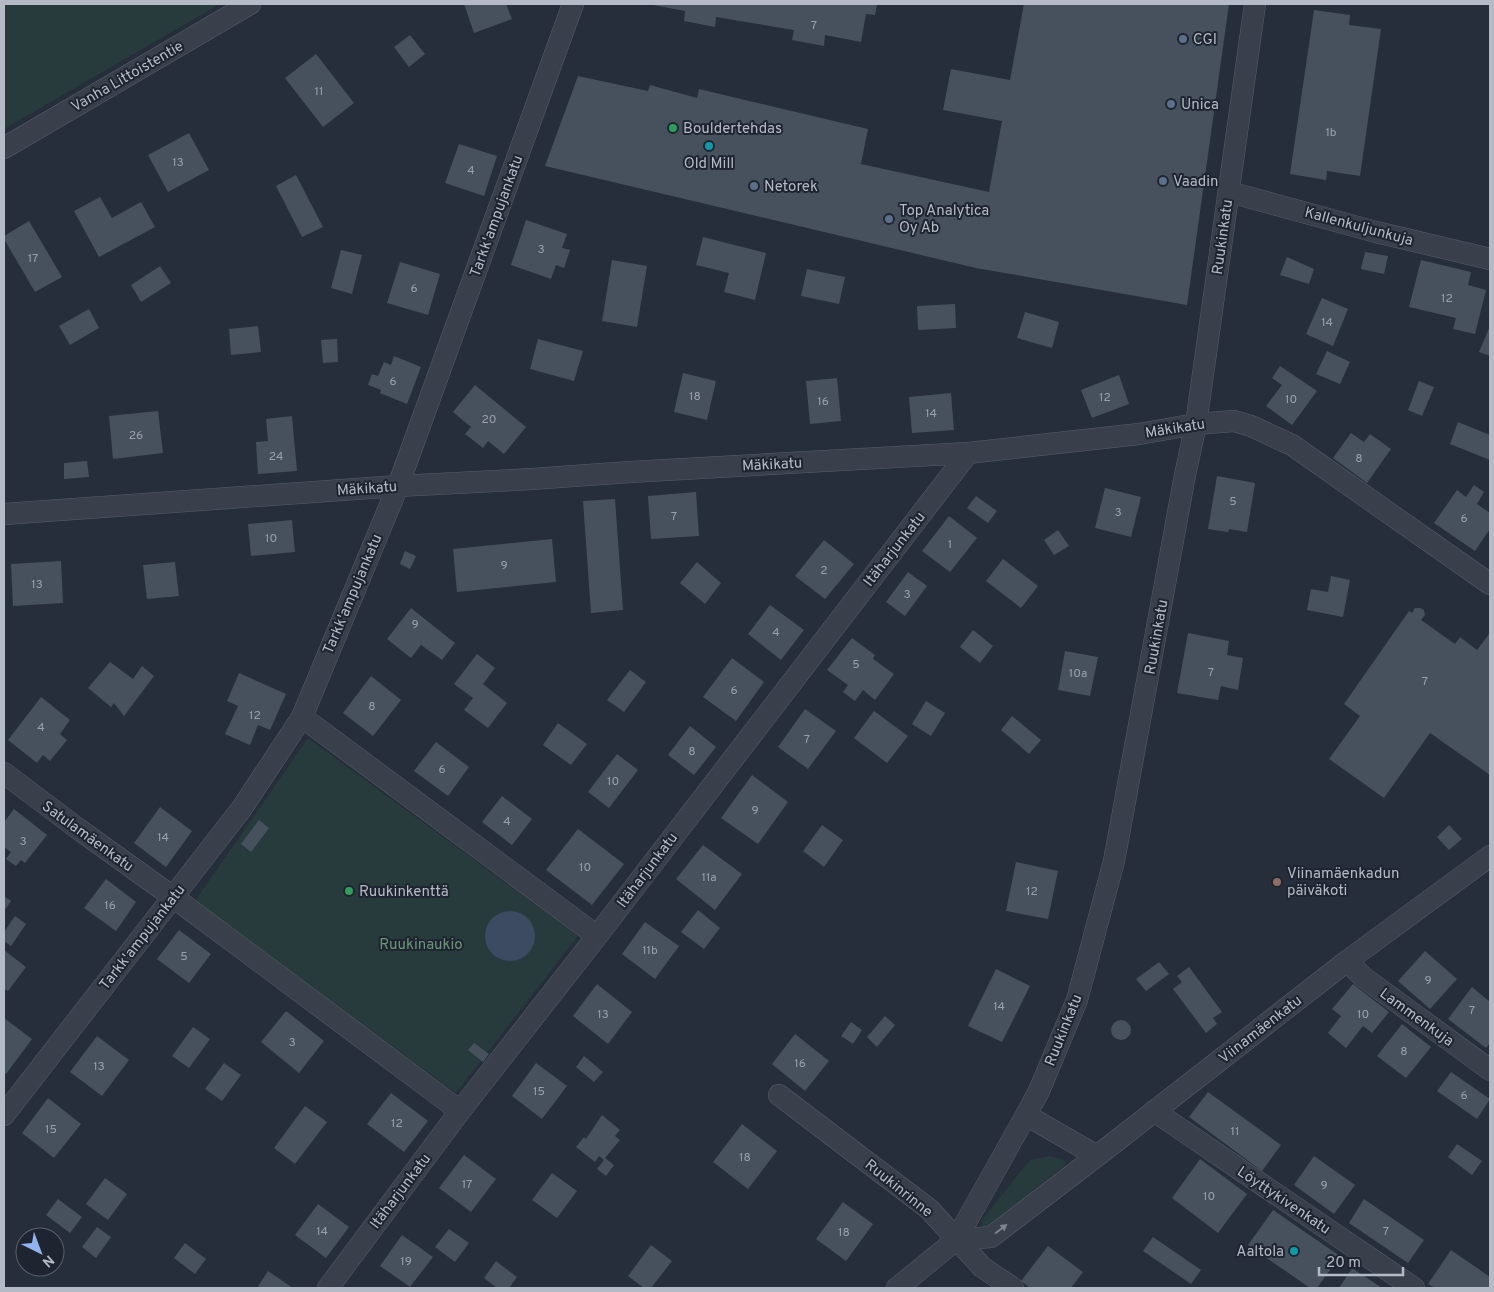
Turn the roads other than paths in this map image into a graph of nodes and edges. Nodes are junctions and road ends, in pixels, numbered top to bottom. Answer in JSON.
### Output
{"nodes":[{"id":1,"x":250,"y":4,"type":"edge"},
{"id":2,"x":573,"y":4,"type":"edge"},
{"id":3,"x":1255,"y":4,"type":"edge"},
{"id":4,"x":4,"y":148,"type":"edge"},
{"id":5,"x":1229,"y":192,"type":"junction"},
{"id":6,"x":1490,"y":260,"type":"edge"},
{"id":7,"x":1196,"y":424,"type":"junction"},
{"id":8,"x":968,"y":453,"type":"junction"},
{"id":9,"x":398,"y":486,"type":"junction"},
{"id":10,"x":4,"y":514,"type":"edge"},
{"id":11,"x":1490,"y":584,"type":"edge"},
{"id":12,"x":302,"y":717,"type":"junction"},
{"id":13,"x":4,"y":773,"type":"edge"},
{"id":14,"x":1490,"y":856,"type":"edge"},
{"id":15,"x":173,"y":897,"type":"junction"},
{"id":16,"x":597,"y":936,"type":"junction"},
{"id":17,"x":1347,"y":961,"type":"junction"},
{"id":18,"x":1490,"y":1070,"type":"edge"},
{"id":19,"x":779,"y":1095,"type":"dead end"},
{"id":20,"x":460,"y":1111,"type":"junction"},
{"id":21,"x":1154,"y":1111,"type":"junction"},
{"id":22,"x":4,"y":1115,"type":"edge"},
{"id":23,"x":1026,"y":1115,"type":"junction"},
{"id":24,"x":1097,"y":1156,"type":"junction"},
{"id":25,"x":956,"y":1240,"type":"junction"},
{"id":26,"x":328,"y":1288,"type":"edge"},
{"id":27,"x":897,"y":1288,"type":"edge"},
{"id":28,"x":1013,"y":1288,"type":"edge"},
{"id":29,"x":1414,"y":1288,"type":"edge"}],
"edges":[{"from":1,"to":4,"type":"street","name":"Vanha Littoistentie"},
{"from":2,"to":9,"type":"street","name":"Tarkk'ampujankatu"},
{"from":3,"to":5,"type":"street","name":"Ruukinkatu"},
{"from":5,"to":6,"type":"street","name":"Kallenkuljunkuja"},
{"from":5,"to":7,"type":"street","name":"Ruukinkatu"},
{"from":7,"to":8,"type":"street","name":"Mäkikatu"},
{"from":7,"to":11,"type":"street","name":"Mäkikatu"},
{"from":7,"to":23,"type":"street","name":"Ruukinkatu"},
{"from":8,"to":9,"type":"street","name":"Mäkikatu"},
{"from":8,"to":16,"type":"street","name":"Itäharjunkatu"},
{"from":9,"to":10,"type":"street","name":"Mäkikatu"},
{"from":9,"to":12,"type":"street","name":"Tarkk'ampujankatu"},
{"from":12,"to":15,"type":"street","name":"Tarkk'ampujankatu"},
{"from":12,"to":16,"type":"street"},
{"from":13,"to":15,"type":"street","name":"Satulamäenkatu"},
{"from":14,"to":17,"type":"street","name":"Viinamäenkatu"},
{"from":15,"to":20,"type":"street"},
{"from":15,"to":22,"type":"street","name":"Tarkk'ampujankatu"},
{"from":16,"to":20,"type":"street","name":"Itäharjunkatu"},
{"from":17,"to":18,"type":"street","name":"Lammenkuja"},
{"from":17,"to":21,"type":"street","name":"Viinamäenkatu"},
{"from":19,"to":25,"type":"street","name":"Ruukinrinne"},
{"from":20,"to":26,"type":"street","name":"Itäharjunkatu"},
{"from":21,"to":24,"type":"street","name":"Viinamäenkatu"},
{"from":21,"to":29,"type":"street","name":"Löyttykivenkatu"},
{"from":23,"to":24,"type":"street"},
{"from":23,"to":25,"type":"street","name":"Ruukinkatu"},
{"from":25,"to":24,"type":"street","one_way":true},
{"from":25,"to":27,"type":"street","name":"Ruukinkatu"},
{"from":25,"to":28,"type":"street","name":"Ruukinrinne"}]}
